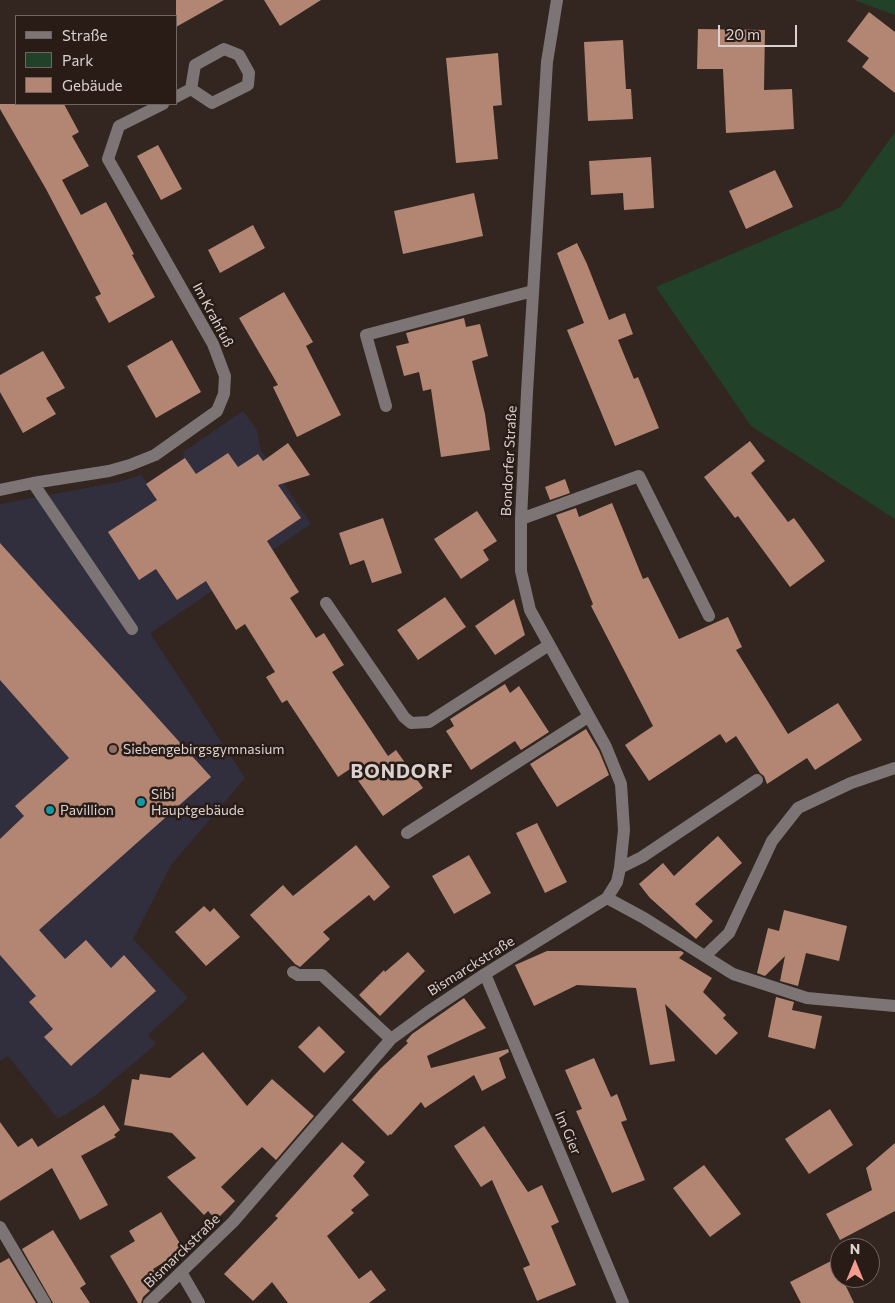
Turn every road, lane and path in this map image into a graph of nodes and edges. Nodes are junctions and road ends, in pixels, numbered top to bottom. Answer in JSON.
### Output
{"nodes":[{"id":1,"x":557,"y":0,"type":"edge"},
{"id":2,"x":191,"y":89,"type":"junction"},
{"id":3,"x":178,"y":96,"type":"edge"},
{"id":4,"x":160,"y":105,"type":"edge"},
{"id":5,"x":533,"y":291,"type":"junction"},
{"id":6,"x":386,"y":406,"type":"dead end"},
{"id":7,"x":33,"y":483,"type":"junction"},
{"id":8,"x":0,"y":490,"type":"edge"},
{"id":9,"x":521,"y":519,"type":"junction"},
{"id":10,"x":326,"y":603,"type":"dead end"},
{"id":11,"x":709,"y":616,"type":"dead end"},
{"id":12,"x":132,"y":629,"type":"dead end"},
{"id":13,"x":549,"y":645,"type":"junction"},
{"id":14,"x":588,"y":717,"type":"junction"},
{"id":15,"x":895,"y":768,"type":"edge"},
{"id":16,"x":757,"y":780,"type":"dead end"},
{"id":17,"x":407,"y":833,"type":"dead end"},
{"id":18,"x":620,"y":868,"type":"junction"},
{"id":19,"x":608,"y":898,"type":"junction"},
{"id":20,"x":705,"y":956,"type":"junction"},
{"id":21,"x":294,"y":972,"type":"dead end"},
{"id":22,"x":486,"y":974,"type":"junction"},
{"id":23,"x":895,"y":1006,"type":"edge"},
{"id":24,"x":391,"y":1038,"type":"junction"},
{"id":25,"x":0,"y":1227,"type":"edge"},
{"id":26,"x":181,"y":1272,"type":"junction"},
{"id":27,"x":45,"y":1303,"type":"edge"},
{"id":28,"x":149,"y":1303,"type":"edge"},
{"id":29,"x":200,"y":1303,"type":"edge"},
{"id":30,"x":623,"y":1303,"type":"edge"}],
"edges":[{"from":1,"to":5,"type":"street","name":"Bondorfer Straße"},
{"from":2,"to":2,"type":"street"},
{"from":2,"to":3,"type":"street"},
{"from":4,"to":7,"type":"street","name":"Im Krahfuß"},
{"from":5,"to":6,"type":"street"},
{"from":5,"to":9,"type":"street","name":"Bondorfer Straße"},
{"from":7,"to":8,"type":"street","name":"Im Krahfuß"},
{"from":7,"to":12,"type":"street"},
{"from":9,"to":11,"type":"street"},
{"from":9,"to":13,"type":"street","name":"Bondorfer Straße"},
{"from":10,"to":13,"type":"street"},
{"from":13,"to":14,"type":"street","name":"Bondorfer Straße"},
{"from":14,"to":17,"type":"street"},
{"from":14,"to":18,"type":"street","name":"Bondorfer Straße"},
{"from":15,"to":20,"type":"street"},
{"from":16,"to":18,"type":"street"},
{"from":18,"to":19,"type":"street","name":"Bondorfer Straße"},
{"from":19,"to":20,"type":"street"},
{"from":19,"to":22,"type":"street","name":"Bismarckstraße"},
{"from":20,"to":23,"type":"street"},
{"from":21,"to":24,"type":"street"},
{"from":22,"to":24,"type":"street","name":"Bismarckstraße"},
{"from":22,"to":30,"type":"street","name":"Im Gier"},
{"from":24,"to":26,"type":"street","name":"Bismarckstraße"},
{"from":25,"to":27,"type":"street"},
{"from":26,"to":28,"type":"street","name":"Bismarckstraße"},
{"from":26,"to":29,"type":"street"}]}
